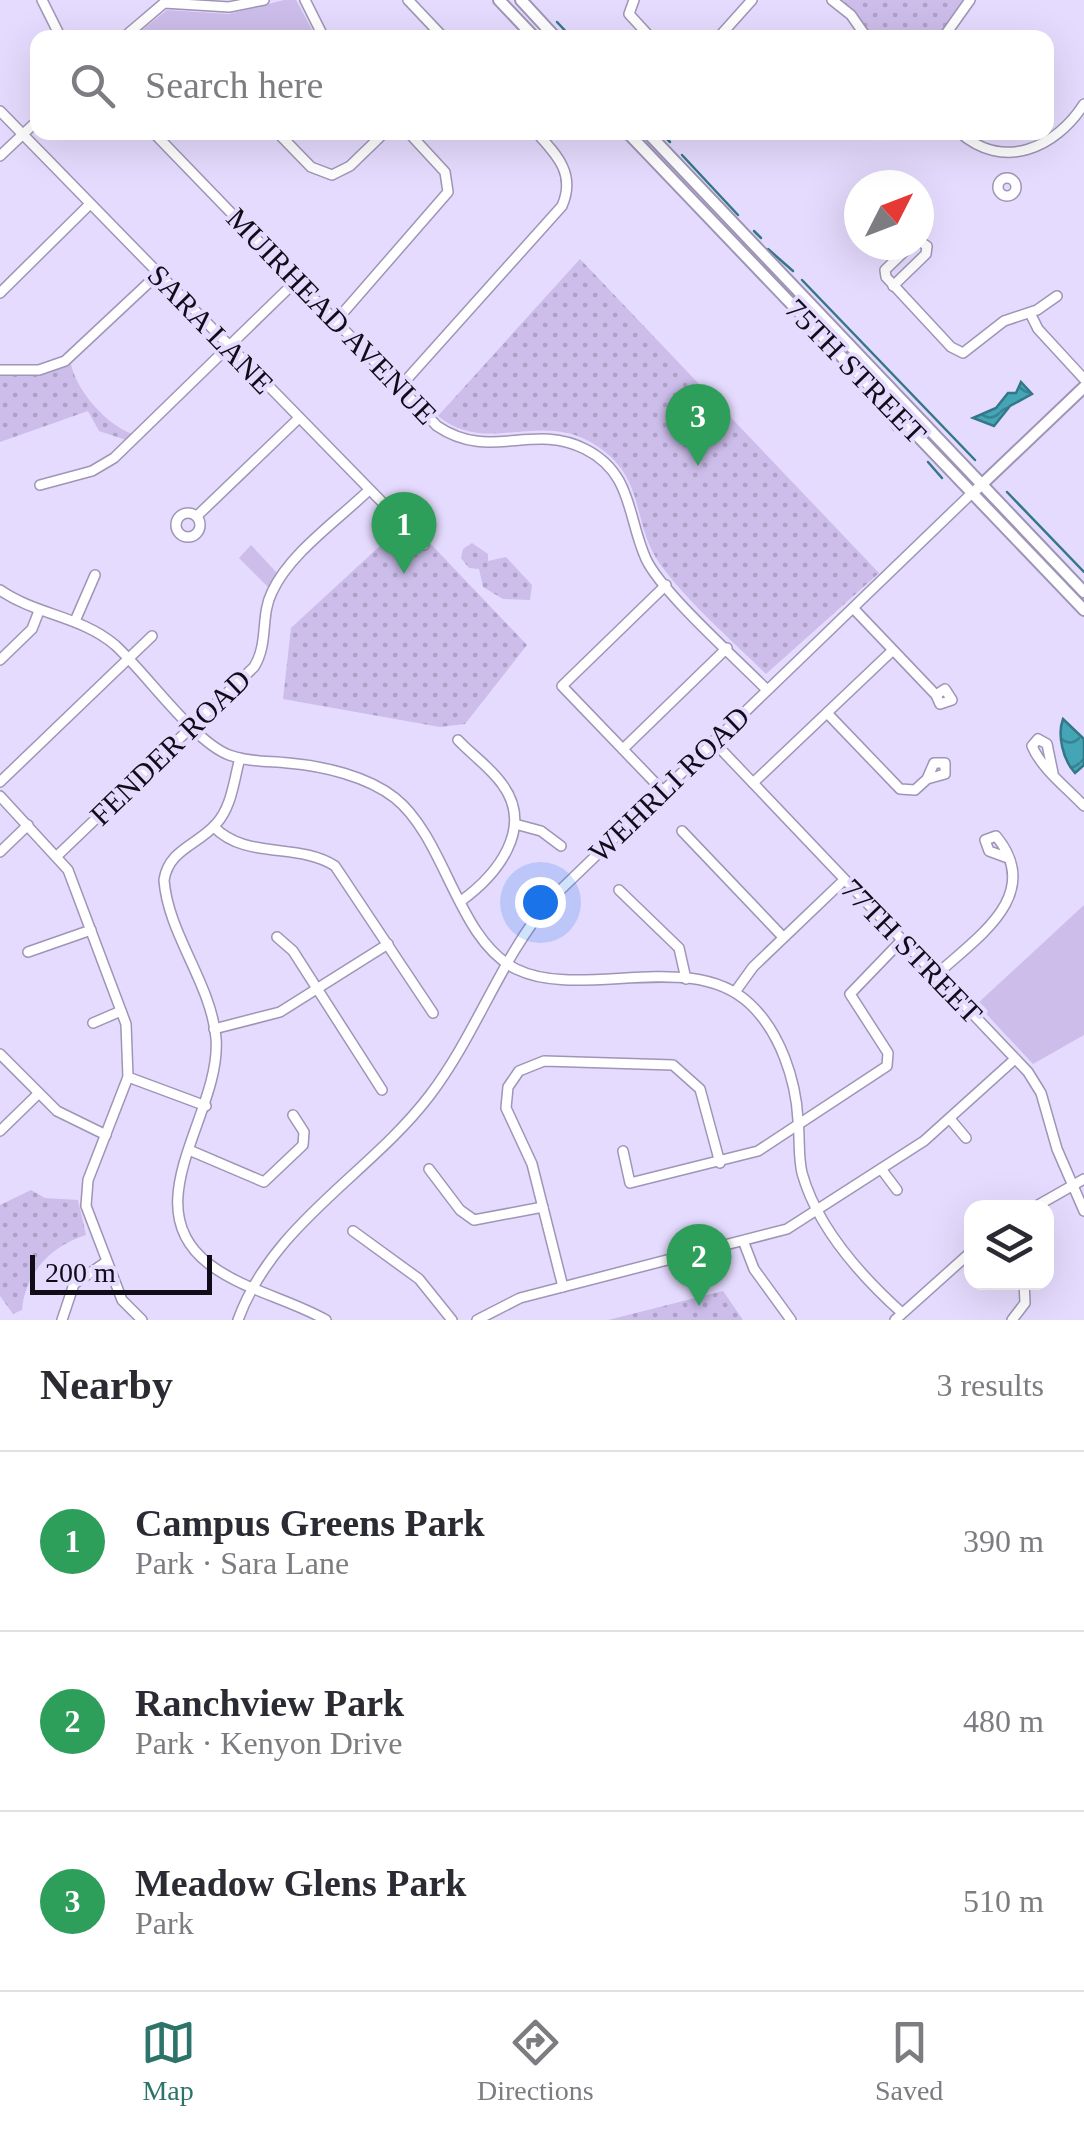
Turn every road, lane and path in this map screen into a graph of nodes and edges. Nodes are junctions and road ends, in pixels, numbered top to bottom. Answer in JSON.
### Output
{"nodes":[{"id":1,"x":42,"y":0,"type":"edge"},
{"id":2,"x":264,"y":0,"type":"edge"},
{"id":3,"x":305,"y":0,"type":"edge"},
{"id":4,"x":408,"y":0,"type":"edge"},
{"id":5,"x":499,"y":0,"type":"edge"},
{"id":6,"x":520,"y":0,"type":"edge"},
{"id":7,"x":634,"y":0,"type":"edge"},
{"id":8,"x":752,"y":0,"type":"edge"},
{"id":9,"x":832,"y":0,"type":"edge"},
{"id":10,"x":970,"y":0,"type":"edge"},
{"id":11,"x":151,"y":4,"type":"edge"},
{"id":12,"x":57,"y":30,"type":"edge"},
{"id":13,"x":130,"y":30,"type":"edge"},
{"id":14,"x":320,"y":30,"type":"edge"},
{"id":15,"x":436,"y":30,"type":"edge"},
{"id":16,"x":527,"y":30,"type":"edge"},
{"id":17,"x":548,"y":30,"type":"edge"},
{"id":18,"x":644,"y":30,"type":"edge"},
{"id":19,"x":725,"y":30,"type":"edge"},
{"id":20,"x":861,"y":30,"type":"edge"},
{"id":21,"x":949,"y":30,"type":"edge"},
{"id":22,"x":1084,"y":104,"type":"edge"},
{"id":23,"x":0,"y":111,"type":"edge"},
{"id":24,"x":30,"y":127,"type":"edge"},
{"id":25,"x":22,"y":134,"type":"junction"},
{"id":26,"x":1054,"y":135,"type":"edge"},
{"id":27,"x":161,"y":140,"type":"edge"},
{"id":28,"x":285,"y":140,"type":"edge"},
{"id":29,"x":377,"y":140,"type":"edge"},
{"id":30,"x":415,"y":140,"type":"edge"},
{"id":31,"x":542,"y":140,"type":"edge"},
{"id":32,"x":635,"y":140,"type":"edge"},
{"id":33,"x":654,"y":140,"type":"edge"},
{"id":34,"x":970,"y":140,"type":"edge"},
{"id":35,"x":1049,"y":140,"type":"edge"},
{"id":36,"x":1008,"y":154,"type":"junction"},
{"id":37,"x":0,"y":156,"type":"edge"},
{"id":38,"x":1007,"y":178,"type":"dead end"},
{"id":39,"x":90,"y":204,"type":"junction"},
{"id":40,"x":896,"y":260,"type":"edge"},
{"id":41,"x":920,"y":260,"type":"edge"},
{"id":42,"x":158,"y":274,"type":"junction"},
{"id":43,"x":297,"y":280,"type":"junction"},
{"id":44,"x":893,"y":286,"type":"junction"},
{"id":45,"x":0,"y":292,"type":"edge"},
{"id":46,"x":1057,"y":296,"type":"dead end"},
{"id":47,"x":1030,"y":313,"type":"junction"},
{"id":48,"x":335,"y":322,"type":"junction"},
{"id":49,"x":228,"y":346,"type":"junction"},
{"id":50,"x":0,"y":370,"type":"edge"},
{"id":51,"x":1084,"y":379,"type":"edge"},
{"id":52,"x":1084,"y":387,"type":"edge"},
{"id":53,"x":399,"y":388,"type":"junction"},
{"id":54,"x":299,"y":418,"type":"junction"},
{"id":55,"x":40,"y":484,"type":"dead end"},
{"id":56,"x":977,"y":488,"type":"junction"},
{"id":57,"x":369,"y":490,"type":"junction"},
{"id":58,"x":197,"y":516,"type":"dead end"},
{"id":59,"x":424,"y":545,"type":"dead end"},
{"id":60,"x":95,"y":575,"type":"dead end"},
{"id":61,"x":666,"y":585,"type":"junction"},
{"id":62,"x":0,"y":590,"type":"edge"},
{"id":63,"x":1084,"y":592,"type":"edge"},
{"id":64,"x":853,"y":608,"type":"junction"},
{"id":65,"x":1084,"y":610,"type":"edge"},
{"id":66,"x":39,"y":611,"type":"junction"},
{"id":67,"x":75,"y":620,"type":"junction"},
{"id":68,"x":152,"y":636,"type":"dead end"},
{"id":69,"x":727,"y":648,"type":"junction"},
{"id":70,"x":892,"y":651,"type":"junction"},
{"id":71,"x":128,"y":658,"type":"junction"},
{"id":72,"x":0,"y":660,"type":"edge"},
{"id":73,"x":767,"y":690,"type":"junction"},
{"id":74,"x":936,"y":695,"type":"dead end"},
{"id":75,"x":827,"y":713,"type":"junction"},
{"id":76,"x":193,"y":726,"type":"junction"},
{"id":77,"x":458,"y":740,"type":"dead end"},
{"id":78,"x":714,"y":741,"type":"junction"},
{"id":79,"x":622,"y":749,"type":"junction"},
{"id":80,"x":240,"y":758,"type":"junction"},
{"id":81,"x":1053,"y":773,"type":"dead end"},
{"id":82,"x":927,"y":779,"type":"dead end"},
{"id":83,"x":0,"y":782,"type":"edge"},
{"id":84,"x":753,"y":783,"type":"junction"},
{"id":85,"x":662,"y":790,"type":"junction"},
{"id":86,"x":0,"y":796,"type":"edge"},
{"id":87,"x":1084,"y":806,"type":"edge"},
{"id":88,"x":515,"y":824,"type":"junction"},
{"id":89,"x":28,"y":825,"type":"junction"},
{"id":90,"x":214,"y":827,"type":"junction"},
{"id":91,"x":682,"y":831,"type":"dead end"},
{"id":92,"x":561,"y":846,"type":"dead end"},
{"id":93,"x":0,"y":852,"type":"edge"},
{"id":94,"x":57,"y":856,"type":"junction"},
{"id":95,"x":1008,"y":858,"type":"dead end"},
{"id":96,"x":844,"y":880,"type":"junction"},
{"id":97,"x":619,"y":890,"type":"dead end"},
{"id":98,"x":461,"y":901,"type":"junction"},
{"id":99,"x":91,"y":930,"type":"junction"},
{"id":100,"x":783,"y":937,"type":"junction"},
{"id":101,"x":277,"y":938,"type":"dead end"},
{"id":102,"x":902,"y":940,"type":"junction"},
{"id":103,"x":388,"y":944,"type":"junction"},
{"id":104,"x":28,"y":952,"type":"dead end"},
{"id":105,"x":504,"y":962,"type":"junction"},
{"id":106,"x":936,"y":975,"type":"junction"},
{"id":107,"x":686,"y":978,"type":"junction"},
{"id":108,"x":318,"y":989,"type":"junction"},
{"id":109,"x":735,"y":992,"type":"junction"},
{"id":110,"x":121,"y":1010,"type":"junction"},
{"id":111,"x":433,"y":1013,"type":"dead end"},
{"id":112,"x":93,"y":1023,"type":"dead end"},
{"id":113,"x":214,"y":1029,"type":"junction"},
{"id":114,"x":0,"y":1054,"type":"edge"},
{"id":115,"x":1016,"y":1059,"type":"junction"},
{"id":116,"x":128,"y":1077,"type":"junction"},
{"id":117,"x":382,"y":1090,"type":"dead end"},
{"id":118,"x":38,"y":1094,"type":"junction"},
{"id":119,"x":206,"y":1106,"type":"junction"},
{"id":120,"x":293,"y":1115,"type":"dead end"},
{"id":121,"x":951,"y":1120,"type":"junction"},
{"id":122,"x":798,"y":1127,"type":"junction"},
{"id":123,"x":0,"y":1131,"type":"edge"},
{"id":124,"x":106,"y":1134,"type":"junction"},
{"id":125,"x":966,"y":1138,"type":"dead end"},
{"id":126,"x":189,"y":1150,"type":"junction"},
{"id":127,"x":623,"y":1150,"type":"dead end"},
{"id":128,"x":720,"y":1163,"type":"junction"},
{"id":129,"x":429,"y":1169,"type":"dead end"},
{"id":130,"x":882,"y":1170,"type":"junction"},
{"id":131,"x":1084,"y":1179,"type":"edge"},
{"id":132,"x":1072,"y":1185,"type":"junction"},
{"id":133,"x":897,"y":1190,"type":"dead end"},
{"id":134,"x":1047,"y":1200,"type":"edge"},
{"id":135,"x":543,"y":1206,"type":"junction"},
{"id":136,"x":819,"y":1210,"type":"junction"},
{"id":137,"x":1084,"y":1211,"type":"edge"},
{"id":138,"x":353,"y":1232,"type":"dead end"},
{"id":139,"x":744,"y":1243,"type":"junction"},
{"id":140,"x":964,"y":1257,"type":"edge"},
{"id":141,"x":106,"y":1262,"type":"junction"},
{"id":142,"x":253,"y":1286,"type":"junction"},
{"id":143,"x":562,"y":1287,"type":"junction"},
{"id":144,"x":1024,"y":1290,"type":"edge"},
{"id":145,"x":314,"y":1317,"type":"edge"},
{"id":146,"x":899,"y":1317,"type":"edge"},
{"id":147,"x":62,"y":1320,"type":"edge"},
{"id":148,"x":142,"y":1320,"type":"edge"},
{"id":149,"x":238,"y":1320,"type":"edge"},
{"id":150,"x":326,"y":1320,"type":"edge"},
{"id":151,"x":452,"y":1320,"type":"edge"},
{"id":152,"x":477,"y":1320,"type":"edge"},
{"id":153,"x":791,"y":1320,"type":"edge"},
{"id":154,"x":1012,"y":1320,"type":"edge"}],
"edges":[{"from":1,"to":12,"type":"street"},
{"from":2,"to":11,"type":"street"},
{"from":3,"to":14,"type":"street"},
{"from":4,"to":15,"type":"street"},
{"from":5,"to":16,"type":"main road"},
{"from":6,"to":17,"type":"main road"},
{"from":7,"to":18,"type":"street"},
{"from":8,"to":19,"type":"street"},
{"from":9,"to":20,"type":"street"},
{"from":10,"to":21,"type":"street"},
{"from":11,"to":13,"type":"street"},
{"from":22,"to":26,"type":"street"},
{"from":23,"to":25,"type":"street","name":"SARA LANE"},
{"from":24,"to":25,"type":"street"},
{"from":25,"to":37,"type":"street"},
{"from":25,"to":39,"type":"street","name":"SARA LANE"},
{"from":27,"to":43,"type":"street","name":"MUIRHEAD AVENUE"},
{"from":28,"to":29,"type":"street"},
{"from":30,"to":48,"type":"street"},
{"from":31,"to":53,"type":"street"},
{"from":32,"to":56,"type":"main road","name":"75TH STREET"},
{"from":33,"to":56,"type":"main road","name":"75TH STREET"},
{"from":34,"to":36,"type":"street"},
{"from":35,"to":36,"type":"street"},
{"from":36,"to":38,"type":"street"},
{"from":39,"to":42,"type":"street","name":"SARA LANE"},
{"from":39,"to":45,"type":"street"},
{"from":40,"to":44,"type":"street"},
{"from":41,"to":44,"type":"street"},
{"from":42,"to":49,"type":"street","name":"SARA LANE"},
{"from":42,"to":50,"type":"street"},
{"from":43,"to":48,"type":"street","name":"MUIRHEAD AVENUE"},
{"from":43,"to":49,"type":"street"},
{"from":44,"to":47,"type":"street"},
{"from":46,"to":47,"type":"street"},
{"from":47,"to":51,"type":"street"},
{"from":48,"to":53,"type":"street","name":"MUIRHEAD AVENUE"},
{"from":49,"to":54,"type":"street","name":"SARA LANE"},
{"from":49,"to":55,"type":"street"},
{"from":52,"to":56,"type":"main road","name":"WEHRLI ROAD"},
{"from":53,"to":61,"type":"street","name":"MUIRHEAD AVENUE"},
{"from":54,"to":57,"type":"street","name":"SARA LANE"},
{"from":54,"to":58,"type":"street"},
{"from":56,"to":63,"type":"main road","name":"75TH STREET"},
{"from":56,"to":64,"type":"street","name":"WEHRLI ROAD"},
{"from":56,"to":65,"type":"main road","name":"75TH STREET"},
{"from":57,"to":59,"type":"street","name":"SARA LANE"},
{"from":57,"to":76,"type":"street","name":"FENDER ROAD"},
{"from":60,"to":67,"type":"street"},
{"from":61,"to":69,"type":"street","name":"MUIRHEAD AVENUE"},
{"from":61,"to":79,"type":"street"},
{"from":62,"to":66,"type":"street"},
{"from":64,"to":70,"type":"street"},
{"from":64,"to":73,"type":"street","name":"WEHRLI ROAD"},
{"from":66,"to":67,"type":"street"},
{"from":66,"to":72,"type":"street"},
{"from":67,"to":71,"type":"street"},
{"from":68,"to":71,"type":"street"},
{"from":69,"to":73,"type":"street","name":"MUIRHEAD AVENUE"},
{"from":69,"to":79,"type":"street"},
{"from":70,"to":74,"type":"street"},
{"from":70,"to":75,"type":"street"},
{"from":71,"to":76,"type":"street"},
{"from":71,"to":83,"type":"street"},
{"from":73,"to":78,"type":"street","name":"WEHRLI ROAD"},
{"from":75,"to":82,"type":"street"},
{"from":75,"to":84,"type":"street"},
{"from":76,"to":80,"type":"street"},
{"from":76,"to":94,"type":"street","name":"FENDER ROAD"},
{"from":77,"to":88,"type":"street"},
{"from":78,"to":84,"type":"street","name":"77TH STREET"},
{"from":78,"to":85,"type":"street","name":"WEHRLI ROAD"},
{"from":79,"to":85,"type":"street"},
{"from":80,"to":90,"type":"street"},
{"from":80,"to":98,"type":"street"},
{"from":81,"to":87,"type":"street"},
{"from":84,"to":96,"type":"street","name":"77TH STREET"},
{"from":85,"to":105,"type":"street","name":"WEHRLI ROAD"},
{"from":86,"to":89,"type":"street"},
{"from":88,"to":92,"type":"street"},
{"from":88,"to":98,"type":"street"},
{"from":89,"to":93,"type":"street"},
{"from":89,"to":94,"type":"street"},
{"from":90,"to":103,"type":"street"},
{"from":90,"to":113,"type":"street"},
{"from":91,"to":100,"type":"street"},
{"from":94,"to":99,"type":"street"},
{"from":95,"to":106,"type":"street"},
{"from":96,"to":100,"type":"street"},
{"from":96,"to":102,"type":"street","name":"77TH STREET"},
{"from":97,"to":107,"type":"street"},
{"from":98,"to":105,"type":"street"},
{"from":99,"to":104,"type":"street"},
{"from":99,"to":110,"type":"street"},
{"from":100,"to":109,"type":"street"},
{"from":101,"to":108,"type":"street"},
{"from":102,"to":106,"type":"street","name":"77TH STREET"},
{"from":102,"to":122,"type":"street"},
{"from":103,"to":108,"type":"street"},
{"from":103,"to":111,"type":"street"},
{"from":105,"to":107,"type":"street"},
{"from":105,"to":142,"type":"street","name":"WEHRLI ROAD"},
{"from":106,"to":115,"type":"street","name":"77TH STREET"},
{"from":107,"to":109,"type":"street"},
{"from":108,"to":113,"type":"street"},
{"from":108,"to":117,"type":"street"},
{"from":109,"to":122,"type":"street"},
{"from":110,"to":112,"type":"street"},
{"from":110,"to":116,"type":"street"},
{"from":113,"to":119,"type":"street"},
{"from":114,"to":118,"type":"street"},
{"from":115,"to":121,"type":"street"},
{"from":115,"to":132,"type":"street","name":"77TH STREET"},
{"from":116,"to":119,"type":"street"},
{"from":116,"to":124,"type":"street"},
{"from":118,"to":123,"type":"street"},
{"from":118,"to":124,"type":"street"},
{"from":119,"to":126,"type":"street"},
{"from":120,"to":126,"type":"street"},
{"from":121,"to":125,"type":"street"},
{"from":121,"to":130,"type":"street"},
{"from":122,"to":128,"type":"street"},
{"from":122,"to":136,"type":"street"},
{"from":124,"to":141,"type":"street"},
{"from":126,"to":142,"type":"street"},
{"from":127,"to":128,"type":"street"},
{"from":128,"to":135,"type":"street"},
{"from":129,"to":135,"type":"street"},
{"from":130,"to":133,"type":"street"},
{"from":130,"to":136,"type":"street"},
{"from":131,"to":132,"type":"street"},
{"from":132,"to":134,"type":"street"},
{"from":132,"to":137,"type":"street","name":"77TH STREET"},
{"from":135,"to":143,"type":"street"},
{"from":136,"to":139,"type":"street"},
{"from":136,"to":146,"type":"street"},
{"from":138,"to":151,"type":"street"},
{"from":139,"to":143,"type":"street"},
{"from":139,"to":153,"type":"street"},
{"from":140,"to":146,"type":"street"},
{"from":141,"to":147,"type":"street"},
{"from":141,"to":148,"type":"street"},
{"from":142,"to":145,"type":"street"},
{"from":142,"to":149,"type":"street","name":"WEHRLI ROAD"},
{"from":143,"to":152,"type":"street"},
{"from":144,"to":154,"type":"street"},
{"from":145,"to":150,"type":"street"}]}
